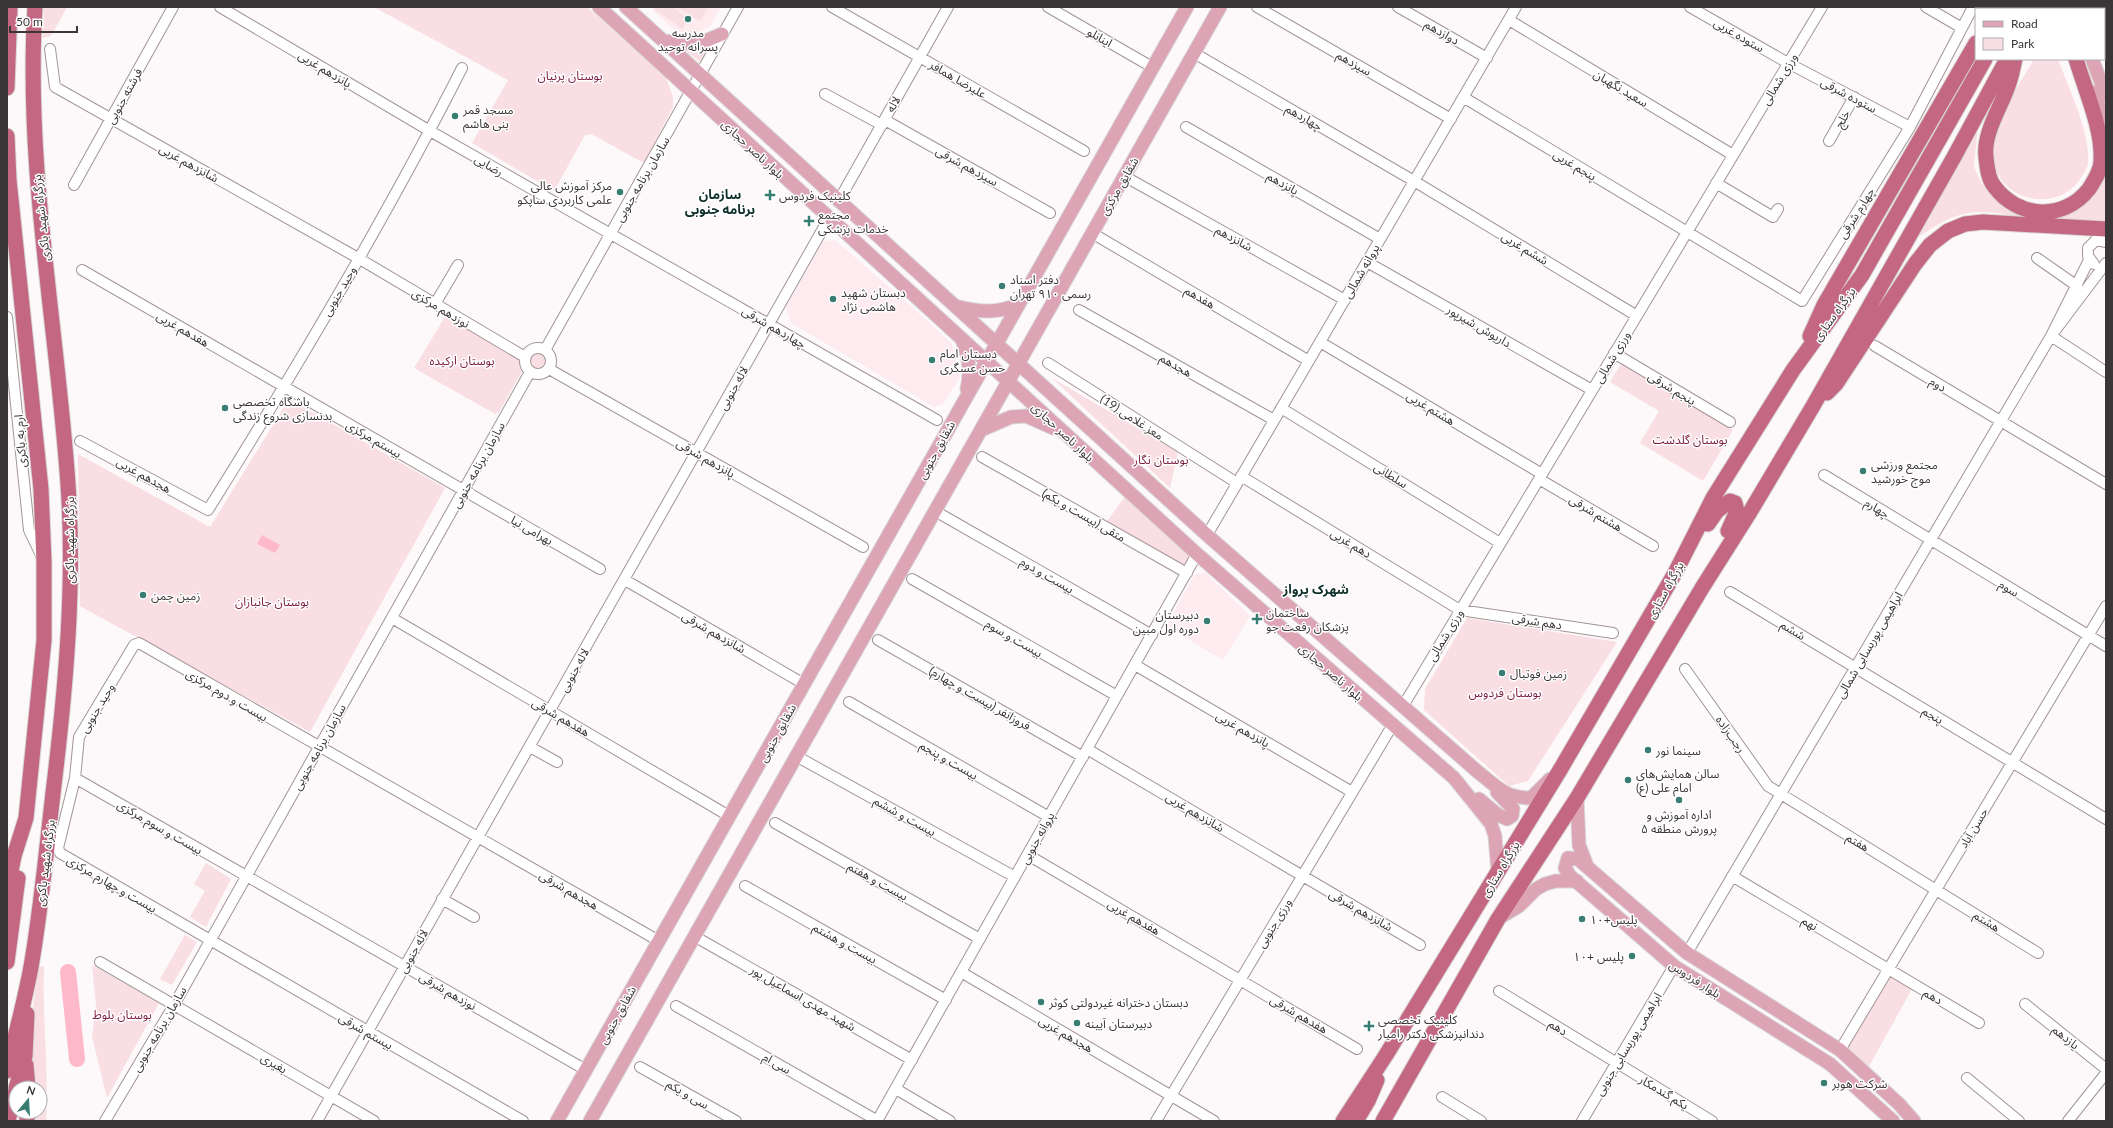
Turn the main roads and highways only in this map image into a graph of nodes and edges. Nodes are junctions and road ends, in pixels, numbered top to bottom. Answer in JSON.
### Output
{"nodes":[{"id":1,"x":10,"y":7,"type":"edge"},
{"id":2,"x":35,"y":7,"type":"edge"},
{"id":3,"x":599,"y":7,"type":"edge"},
{"id":4,"x":626,"y":7,"type":"edge"},
{"id":5,"x":1187,"y":7,"type":"edge"},
{"id":6,"x":1220,"y":7,"type":"edge"},
{"id":7,"x":722,"y":34,"type":"road end"},
{"id":8,"x":664,"y":41,"type":"junction"},
{"id":9,"x":1975,"y":45,"type":"edge"},
{"id":10,"x":1984,"y":60,"type":"edge"},
{"id":11,"x":2006,"y":60,"type":"edge"},
{"id":12,"x":2015,"y":60,"type":"edge"},
{"id":13,"x":2076,"y":60,"type":"edge"},
{"id":14,"x":2080,"y":60,"type":"edge"},
{"id":15,"x":2092,"y":60,"type":"edge"},
{"id":16,"x":7,"y":88,"type":"edge"},
{"id":17,"x":2106,"y":95,"type":"edge"},
{"id":18,"x":2106,"y":123,"type":"edge"},
{"id":19,"x":7,"y":136,"type":"edge"},
{"id":20,"x":2106,"y":229,"type":"edge"},
{"id":21,"x":1019,"y":304,"type":"junction"},
{"id":22,"x":953,"y":306,"type":"junction"},
{"id":23,"x":960,"y":337,"type":"junction"},
{"id":24,"x":996,"y":344,"type":"junction"},
{"id":25,"x":987,"y":361,"type":"junction"},
{"id":26,"x":1018,"y":365,"type":"junction"},
{"id":27,"x":1794,"y":370,"type":"junction"},
{"id":28,"x":1008,"y":381,"type":"junction"},
{"id":29,"x":965,"y":398,"type":"junction"},
{"id":30,"x":1813,"y":406,"type":"junction"},
{"id":31,"x":981,"y":430,"type":"junction"},
{"id":32,"x":1062,"y":432,"type":"junction"},
{"id":33,"x":1676,"y":573,"type":"junction"},
{"id":34,"x":1702,"y":588,"type":"junction"},
{"id":35,"x":1560,"y":770,"type":"junction"},
{"id":36,"x":1478,"y":772,"type":"junction"},
{"id":37,"x":1454,"y":778,"type":"junction"},
{"id":38,"x":1578,"y":798,"type":"junction"},
{"id":39,"x":26,"y":818,"type":"junction"},
{"id":40,"x":1588,"y":868,"type":"junction"},
{"id":41,"x":1498,"y":872,"type":"junction"},
{"id":42,"x":1577,"y":881,"type":"junction"},
{"id":43,"x":7,"y":891,"type":"edge"},
{"id":44,"x":1498,"y":919,"type":"junction"},
{"id":45,"x":7,"y":962,"type":"edge"},
{"id":46,"x":30,"y":971,"type":"junction"},
{"id":47,"x":1386,"y":1055,"type":"junction"},
{"id":48,"x":25,"y":1056,"type":"junction"},
{"id":49,"x":7,"y":1071,"type":"edge"},
{"id":50,"x":18,"y":1080,"type":"edge"},
{"id":51,"x":21,"y":1080,"type":"edge"},
{"id":52,"x":28,"y":1080,"type":"edge"},
{"id":53,"x":595,"y":1119,"type":"edge"},
{"id":54,"x":557,"y":1121,"type":"edge"},
{"id":55,"x":1342,"y":1121,"type":"edge"},
{"id":56,"x":1356,"y":1121,"type":"edge"},
{"id":57,"x":1383,"y":1121,"type":"edge"},
{"id":58,"x":1893,"y":1121,"type":"edge"},
{"id":59,"x":1914,"y":1121,"type":"edge"}],
"edges":[{"from":1,"to":16,"type":"highway"},
{"from":2,"to":46,"type":"highway","name":"بزرگراه شهید باکری"},
{"from":3,"to":23,"type":"main road","name":"بلوار ناصر حجازی"},
{"from":4,"to":8,"type":"main road","name":"بلوار ناصر حجازی"},
{"from":5,"to":21,"type":"main road"},
{"from":6,"to":26,"type":"main road","name":"شقایق مرکزی"},
{"from":7,"to":8,"type":"main road"},
{"from":8,"to":22,"type":"main road","name":"بلوار ناصر حجازی"},
{"from":9,"to":27,"type":"highway"},
{"from":10,"to":27,"type":"highway","name":"بزرگراه ستاری"},
{"from":11,"to":30,"type":"highway","name":"بزرگراه ستاری"},
{"from":12,"to":13,"type":"highway"},
{"from":14,"to":18,"type":"main road"},
{"from":15,"to":17,"type":"main road"},
{"from":19,"to":39,"type":"highway","name":"بزرگراه شهید باکری"},
{"from":20,"to":30,"type":"highway"},
{"from":21,"to":22,"type":"main road"},
{"from":21,"to":24,"type":"main road"},
{"from":22,"to":24,"type":"main road","name":"بلوار ناصر حجازی"},
{"from":23,"to":25,"type":"main road","name":"بلوار ناصر حجازی"},
{"from":23,"to":29,"type":"main road"},
{"from":24,"to":25,"type":"main road","name":"شقایق جنوبی"},
{"from":24,"to":26,"type":"main road","name":"بلوار ناصر حجازی"},
{"from":25,"to":28,"type":"main road","name":"بلوار ناصر حجازی"},
{"from":25,"to":29,"type":"main road","name":"شقایق جنوبی"},
{"from":26,"to":28,"type":"main road"},
{"from":26,"to":36,"type":"main road","name":"بلوار ناصر حجازی"},
{"from":27,"to":33,"type":"highway","name":"بزرگراه ستاری"},
{"from":28,"to":31,"type":"main road"},
{"from":28,"to":32,"type":"main road","name":"بلوار ناصر حجازی"},
{"from":29,"to":54,"type":"main road","name":"شقایق جنوبی"},
{"from":30,"to":34,"type":"highway","name":"بزرگراه ستاری"},
{"from":31,"to":32,"type":"main road"},
{"from":31,"to":53,"type":"main road"},
{"from":32,"to":37,"type":"main road","name":"بلوار ناصر حجازی"},
{"from":33,"to":34,"type":"highway"},
{"from":33,"to":35,"type":"highway","name":"بزرگراه ستاری"},
{"from":34,"to":38,"type":"highway","name":"بزرگراه ستاری"},
{"from":35,"to":36,"type":"main road","name":"بلوار ناصر حجازی"},
{"from":35,"to":41,"type":"highway","name":"بزرگراه ستاری"},
{"from":36,"to":37,"type":"main road"},
{"from":37,"to":41,"type":"main road","name":"بلوار ناصر حجازی"},
{"from":38,"to":40,"type":"main road","name":"بلوار فردوس"},
{"from":38,"to":44,"type":"highway","name":"بزرگراه ستاری"},
{"from":39,"to":43,"type":"highway","name":"بزرگراه شهید باکری"},
{"from":39,"to":45,"type":"highway"},
{"from":40,"to":42,"type":"main road","name":"بلوار فردوس"},
{"from":40,"to":59,"type":"main road","name":"بلوار فردوس"},
{"from":41,"to":47,"type":"highway","name":"بزرگراه ستاری"},
{"from":42,"to":44,"type":"main road"},
{"from":42,"to":58,"type":"main road","name":"بلوار فردوس"},
{"from":44,"to":57,"type":"highway","name":"بزرگراه ستاری"},
{"from":46,"to":48,"type":"highway"},
{"from":46,"to":49,"type":"highway","name":"بزرگراه شهید باکری"},
{"from":47,"to":55,"type":"highway","name":"بزرگراه ستاری"},
{"from":47,"to":56,"type":"highway"},
{"from":48,"to":50,"type":"highway"},
{"from":48,"to":51,"type":"highway"},
{"from":48,"to":52,"type":"highway"}]}
